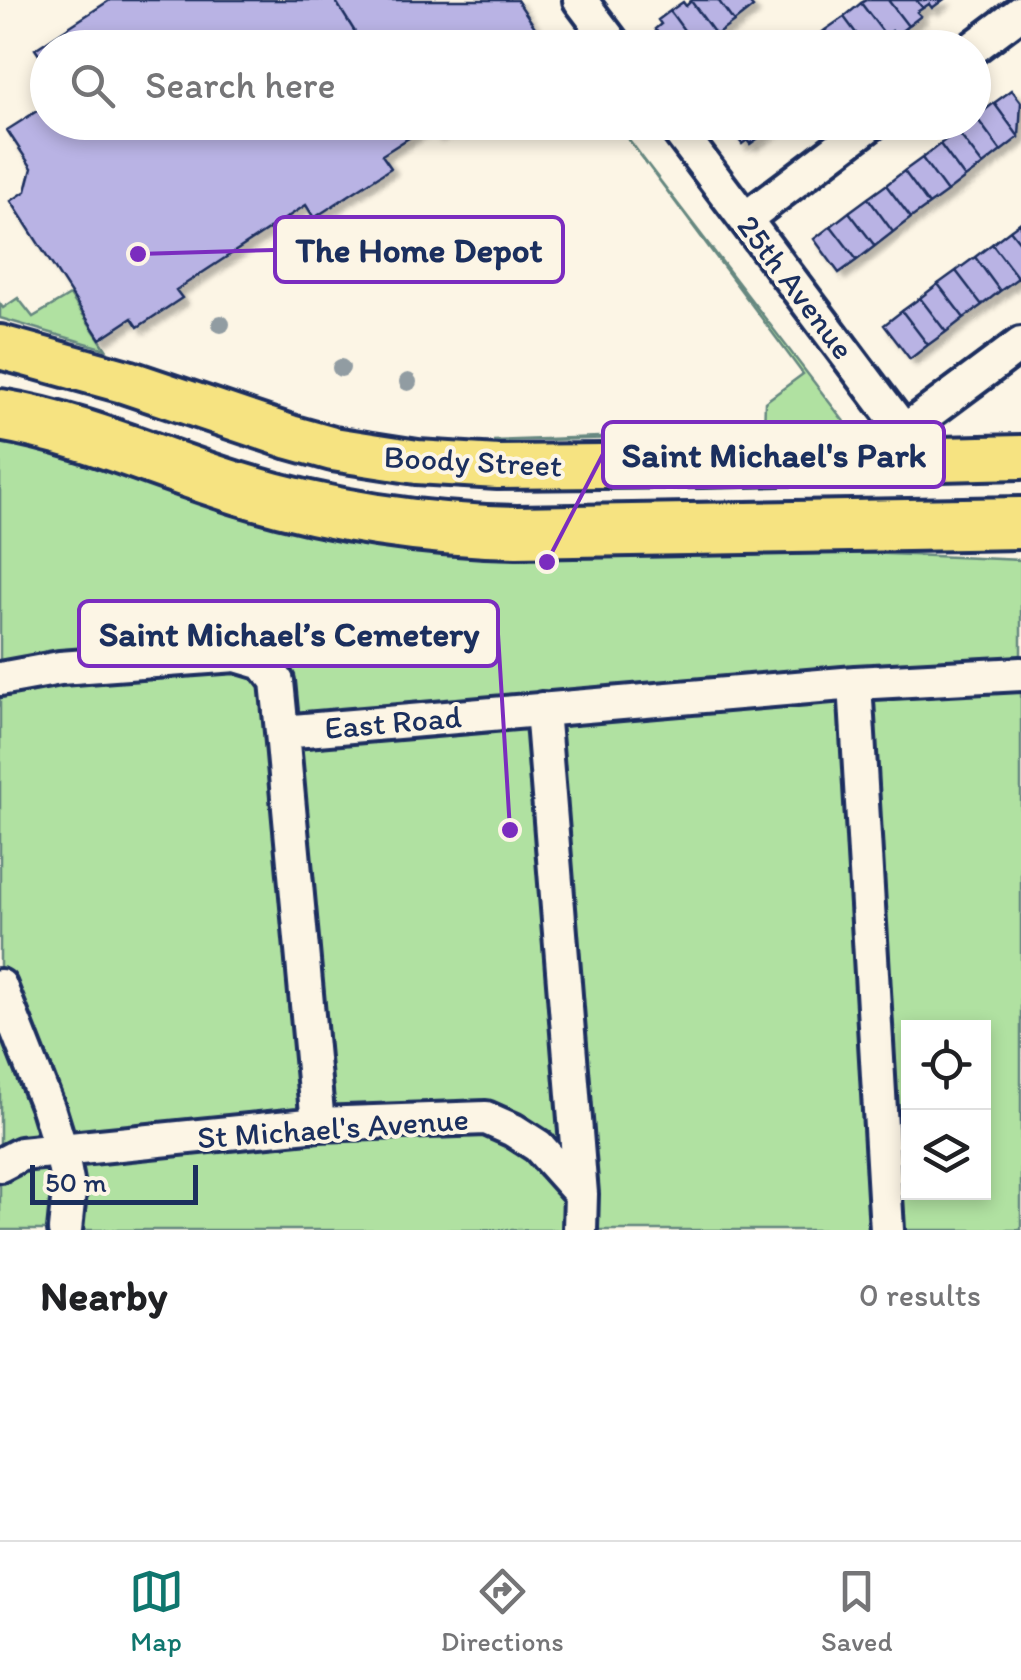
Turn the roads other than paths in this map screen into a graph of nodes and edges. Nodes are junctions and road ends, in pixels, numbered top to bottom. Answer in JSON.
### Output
{"nodes":[{"id":1,"x":583,"y":1,"type":"edge"},
{"id":2,"x":1021,"y":12,"type":"edge"},
{"id":3,"x":603,"y":30,"type":"edge"},
{"id":4,"x":991,"y":35,"type":"edge"},
{"id":5,"x":686,"y":140,"type":"edge"},
{"id":6,"x":850,"y":140,"type":"edge"},
{"id":7,"x":745,"y":219,"type":"junction"},
{"id":8,"x":1021,"y":344,"type":"edge"},
{"id":9,"x":0,"y":348,"type":"edge"},
{"id":10,"x":0,"y":385,"type":"edge"},
{"id":11,"x":0,"y":415,"type":"edge"},
{"id":12,"x":0,"y":432,"type":"edge"},
{"id":13,"x":904,"y":445,"type":"junction"},
{"id":14,"x":1021,"y":456,"type":"edge"},
{"id":15,"x":181,"y":468,"type":"junction"},
{"id":16,"x":1021,"y":492,"type":"edge"},
{"id":17,"x":1021,"y":523,"type":"edge"},
{"id":18,"x":811,"y":528,"type":"junction"},
{"id":19,"x":1021,"y":545,"type":"edge"},
{"id":20,"x":1021,"y":674,"type":"edge"},
{"id":21,"x":0,"y":679,"type":"edge"},
{"id":22,"x":855,"y":683,"type":"junction"},
{"id":23,"x":542,"y":709,"type":"junction"},
{"id":24,"x":282,"y":732,"type":"junction"},
{"id":25,"x":0,"y":986,"type":"edge"},
{"id":26,"x":318,"y":1124,"type":"junction"},
{"id":27,"x":61,"y":1150,"type":"junction"},
{"id":28,"x":0,"y":1165,"type":"edge"},
{"id":29,"x":581,"y":1194,"type":"junction"},
{"id":30,"x":65,"y":1230,"type":"edge"},
{"id":31,"x":580,"y":1230,"type":"edge"},
{"id":32,"x":887,"y":1230,"type":"edge"}],
"edges":[{"from":1,"to":3,"type":"street"},
{"from":2,"to":4,"type":"street"},
{"from":5,"to":7,"type":"street","name":"25th Avenue"},
{"from":6,"to":7,"type":"street"},
{"from":7,"to":13,"type":"street","name":"25th Avenue"},
{"from":8,"to":13,"type":"street"},
{"from":9,"to":13,"type":"main road","name":"Boody Street"},
{"from":10,"to":16,"type":"highway"},
{"from":11,"to":15,"type":"highway"},
{"from":12,"to":15,"type":"highway"},
{"from":13,"to":14,"type":"main road","name":"Boody Street"},
{"from":15,"to":18,"type":"highway"},
{"from":17,"to":18,"type":"highway"},
{"from":18,"to":19,"type":"highway"},
{"from":20,"to":22,"type":"street","name":"East Road"},
{"from":21,"to":24,"type":"street","name":"East Road"},
{"from":22,"to":23,"type":"street","name":"East Road"},
{"from":22,"to":32,"type":"street"},
{"from":23,"to":24,"type":"street","name":"East Road"},
{"from":23,"to":29,"type":"street"},
{"from":24,"to":26,"type":"street"},
{"from":25,"to":27,"type":"street"},
{"from":26,"to":27,"type":"street","name":"St Michael's Avenue"},
{"from":26,"to":29,"type":"street","name":"St Michael's Avenue"},
{"from":27,"to":28,"type":"street","name":"St Michael's Avenue"},
{"from":27,"to":30,"type":"street"},
{"from":29,"to":31,"type":"street"}]}
